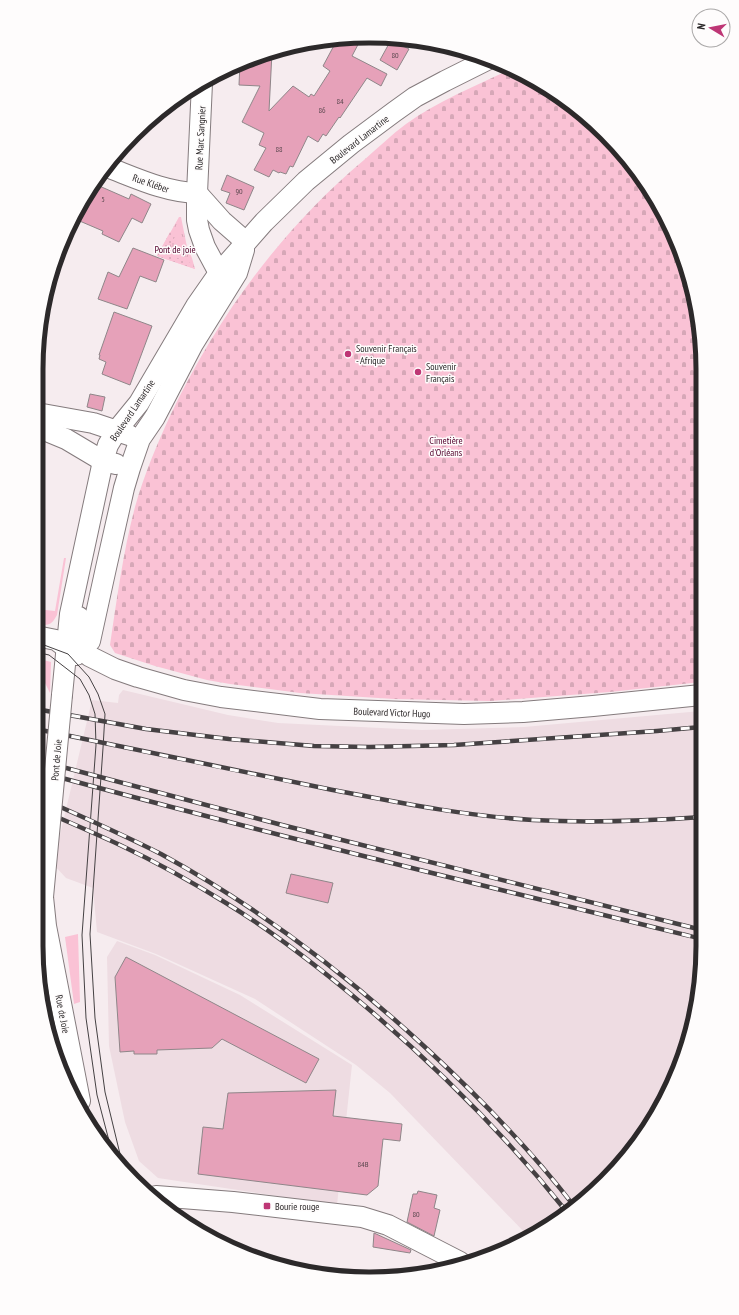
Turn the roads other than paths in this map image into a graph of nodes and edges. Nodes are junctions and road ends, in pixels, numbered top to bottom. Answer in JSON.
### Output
{"nodes":[{"id":1,"x":481,"y":63,"type":"edge"},
{"id":2,"x":202,"y":90,"type":"edge"},
{"id":3,"x":112,"y":168,"type":"edge"},
{"id":4,"x":197,"y":193,"type":"junction"},
{"id":5,"x":246,"y":242,"type":"junction"},
{"id":6,"x":219,"y":273,"type":"junction"},
{"id":7,"x":43,"y":414,"type":"edge"},
{"id":8,"x":43,"y":429,"type":"edge"},
{"id":9,"x":117,"y":430,"type":"junction"},
{"id":10,"x":140,"y":440,"type":"junction"},
{"id":11,"x":103,"y":461,"type":"junction"},
{"id":12,"x":130,"y":468,"type":"junction"},
{"id":13,"x":43,"y":639,"type":"edge"},
{"id":14,"x":74,"y":650,"type":"junction"},
{"id":15,"x":67,"y":696,"type":"joint"},
{"id":16,"x":696,"y":696,"type":"edge"},
{"id":17,"x":48,"y":898,"type":"joint"},
{"id":18,"x":43,"y":918,"type":"edge"},
{"id":19,"x":43,"y":935,"type":"edge"},
{"id":20,"x":78,"y":1092,"type":"edge"},
{"id":21,"x":160,"y":1196,"type":"edge"},
{"id":22,"x":457,"y":1260,"type":"edge"}],
"edges":[{"from":1,"to":5,"type":"street","name":"Boulevard Lamartine"},
{"from":2,"to":4,"type":"street","name":"Rue Marc Sangnier"},
{"from":3,"to":4,"type":"street","name":"Rue Kléber"},
{"from":4,"to":5,"type":"street"},
{"from":4,"to":6,"type":"street","name":"Rue Marc Sangnier"},
{"from":5,"to":6,"type":"street","name":"Boulevard Lamartine"},
{"from":5,"to":10,"type":"street","name":"Boulevard Lamartine"},
{"from":6,"to":9,"type":"street","name":"Boulevard Lamartine"},
{"from":7,"to":9,"type":"street"},
{"from":8,"to":11,"type":"street"},
{"from":9,"to":10,"type":"street"},
{"from":9,"to":11,"type":"street","name":"Boulevard Lamartine"},
{"from":10,"to":12,"type":"street","name":"Boulevard Lamartine"},
{"from":11,"to":12,"type":"street"},
{"from":11,"to":14,"type":"street","name":"Boulevard Lamartine"},
{"from":12,"to":14,"type":"street","name":"Boulevard Lamartine"},
{"from":13,"to":14,"type":"street","name":"Boulevard Victor Hugo"},
{"from":14,"to":15,"type":"street","name":"Boulevard Lamartine"},
{"from":14,"to":16,"type":"street","name":"Boulevard Victor Hugo"},
{"from":15,"to":17,"type":"street","name":"Pont de Joie"},
{"from":17,"to":18,"type":"street","name":"Rue de Joie"},
{"from":19,"to":20,"type":"street","name":"Rue de Joie"},
{"from":21,"to":22,"type":"street"}]}
